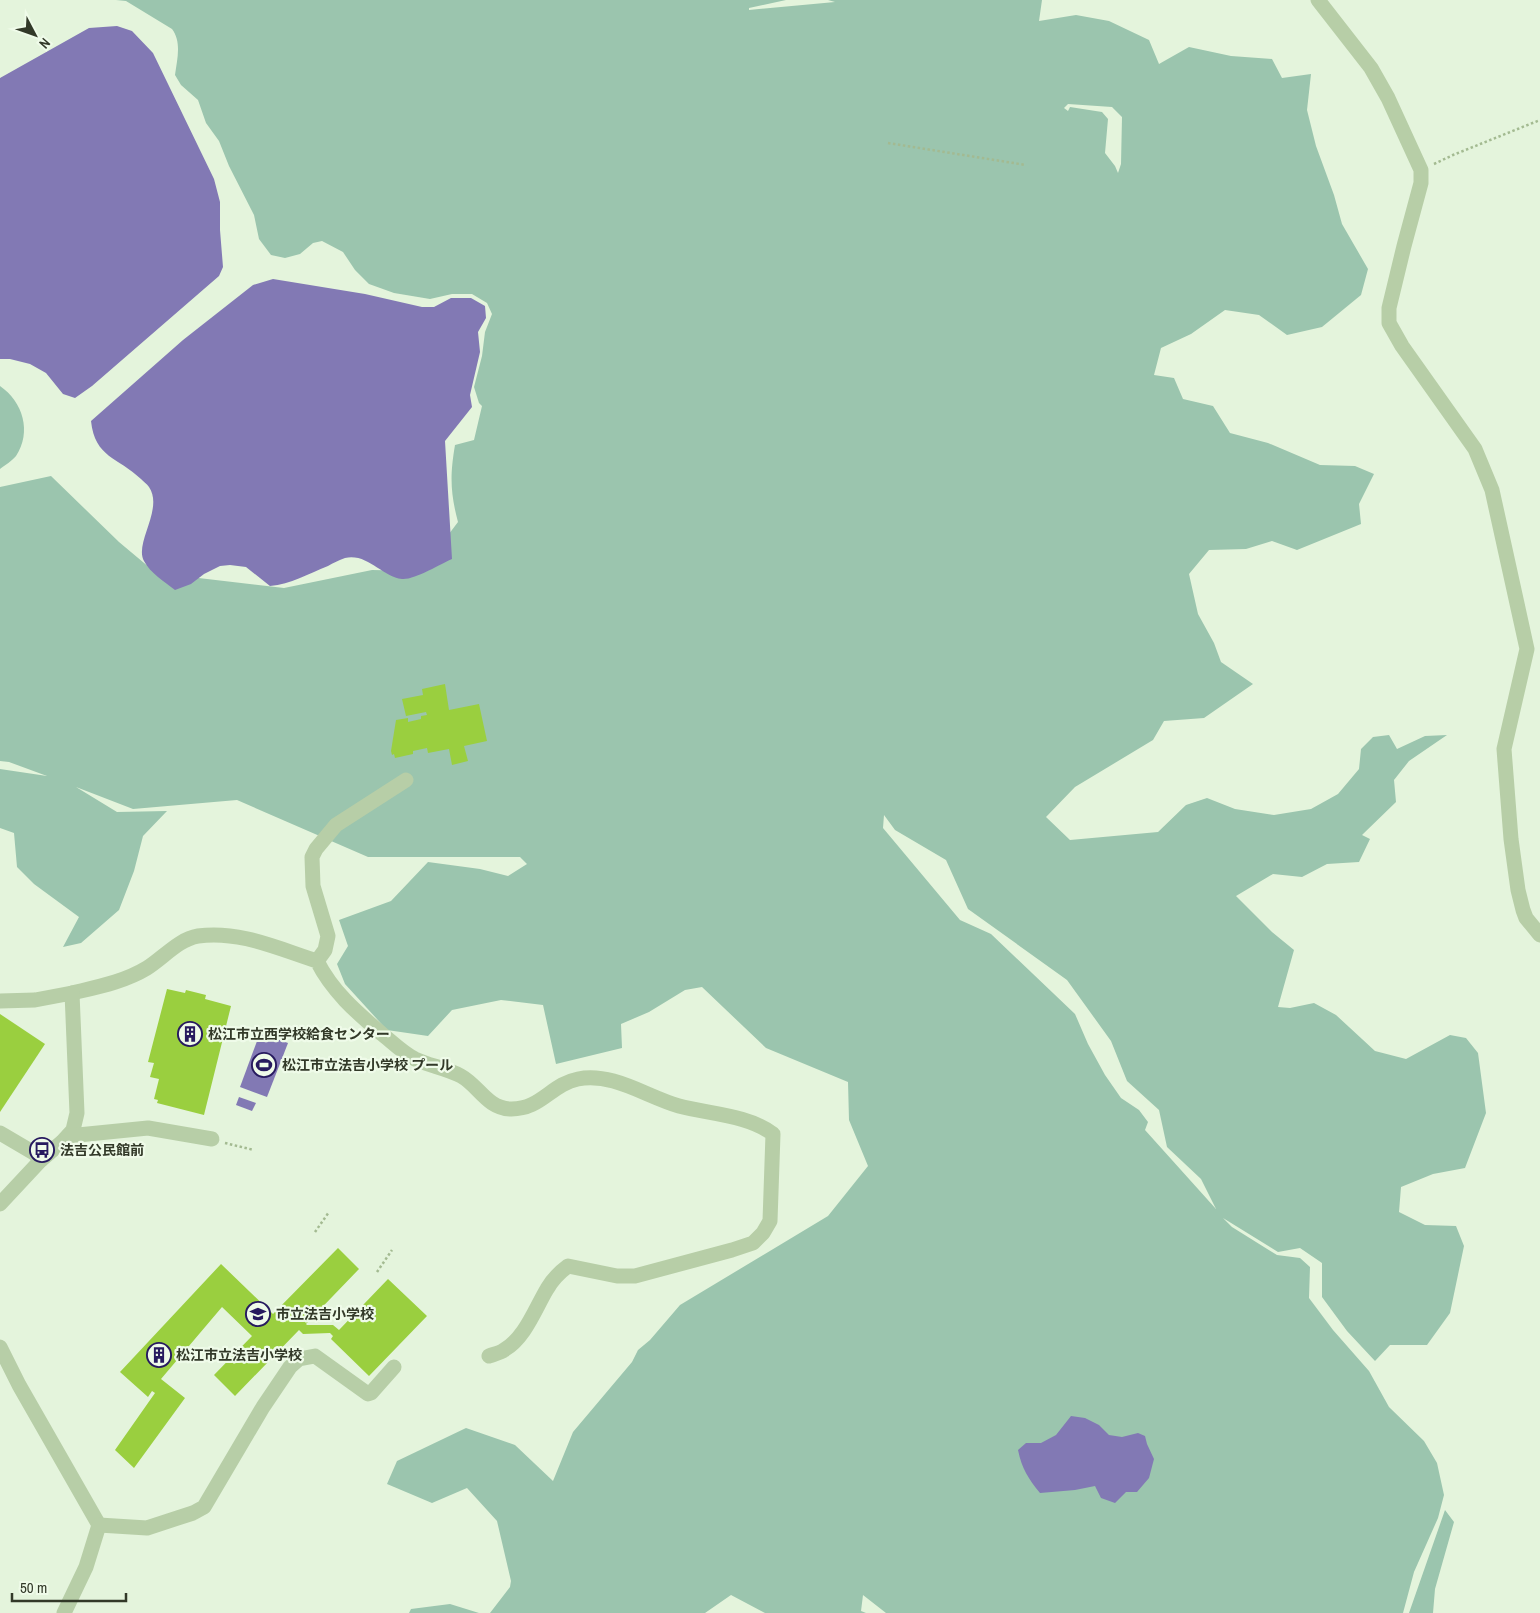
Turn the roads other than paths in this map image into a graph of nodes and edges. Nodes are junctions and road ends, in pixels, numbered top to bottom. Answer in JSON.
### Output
{"nodes":[{"id":1,"x":1318,"y":0,"type":"edge"},
{"id":2,"x":406,"y":780,"type":"dead end"},
{"id":3,"x":1540,"y":935,"type":"edge"},
{"id":4,"x":317,"y":961,"type":"junction"},
{"id":5,"x":72,"y":993,"type":"junction"},
{"id":6,"x":0,"y":1001,"type":"edge"},
{"id":7,"x":0,"y":1134,"type":"edge"},
{"id":8,"x":68,"y":1136,"type":"junction"},
{"id":9,"x":212,"y":1139,"type":"road end"},
{"id":10,"x":41,"y":1160,"type":"junction"},
{"id":11,"x":0,"y":1204,"type":"edge"},
{"id":12,"x":0,"y":1347,"type":"edge"},
{"id":13,"x":489,"y":1356,"type":"dead end"},
{"id":14,"x":394,"y":1367,"type":"dead end"},
{"id":15,"x":99,"y":1525,"type":"junction"},
{"id":16,"x":64,"y":1613,"type":"edge"}],
"edges":[{"from":1,"to":3,"type":"street"},
{"from":2,"to":4,"type":"street"},
{"from":4,"to":5,"type":"street"},
{"from":4,"to":13,"type":"street"},
{"from":5,"to":6,"type":"street"},
{"from":5,"to":8,"type":"street"},
{"from":7,"to":10,"type":"street"},
{"from":8,"to":9,"type":"street"},
{"from":8,"to":10,"type":"street"},
{"from":10,"to":11,"type":"street"},
{"from":12,"to":15,"type":"street"},
{"from":14,"to":15,"type":"street"},
{"from":15,"to":16,"type":"street"}]}
